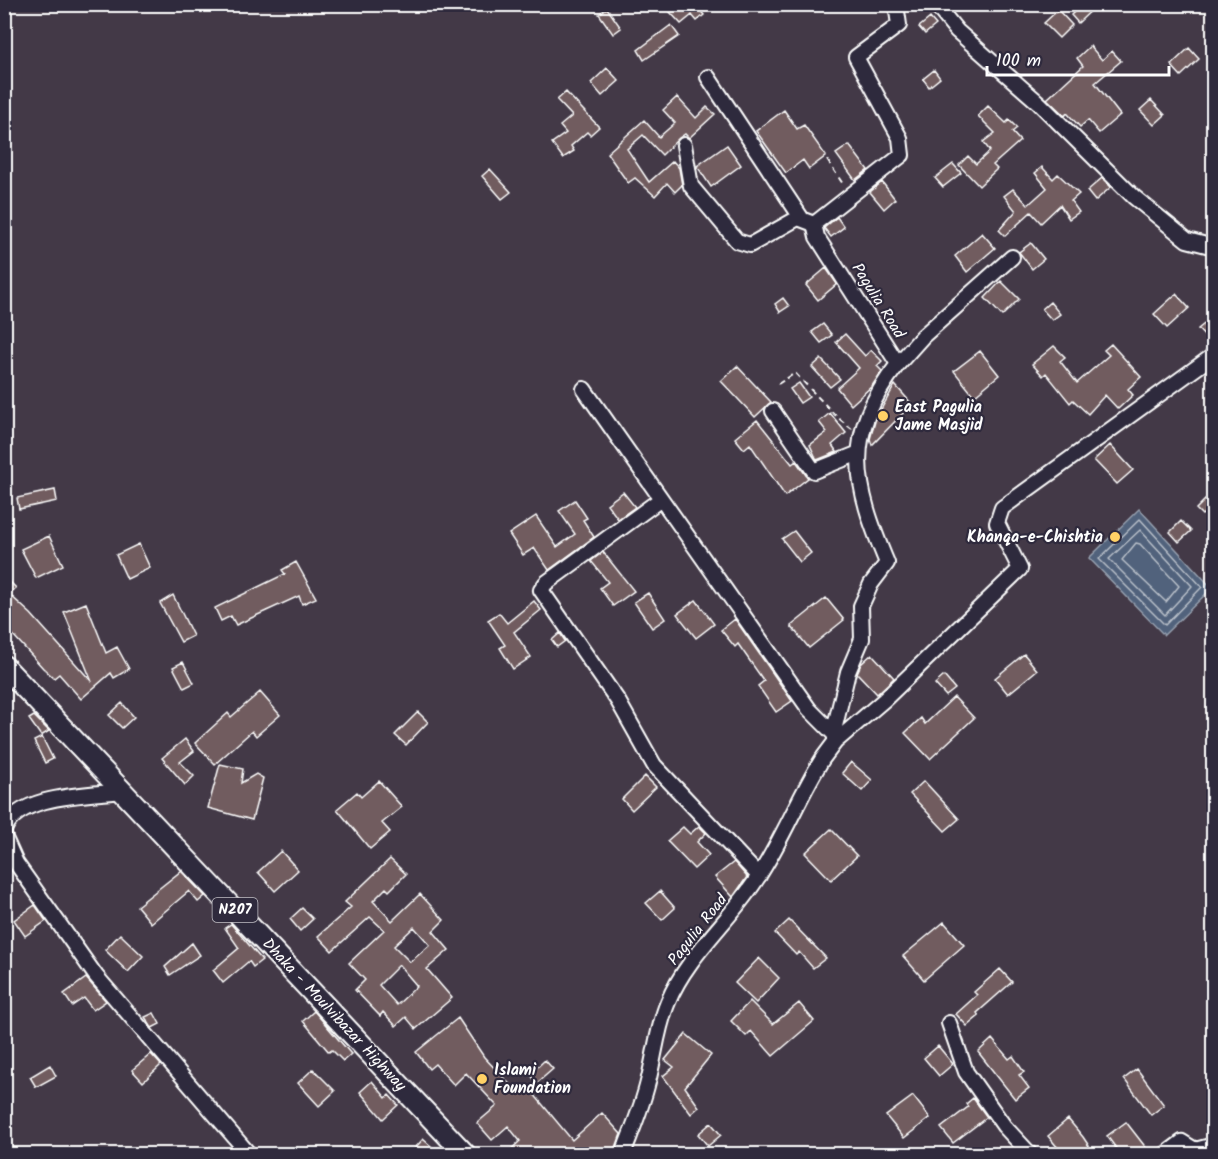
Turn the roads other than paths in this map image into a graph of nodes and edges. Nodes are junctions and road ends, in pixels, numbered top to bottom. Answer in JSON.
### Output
{"nodes":[{"id":1,"x":896,"y":4,"type":"edge"},
{"id":2,"x":934,"y":4,"type":"edge"},
{"id":3,"x":708,"y":77,"type":"dead end"},
{"id":4,"x":684,"y":145,"type":"dead end"},
{"id":5,"x":808,"y":222,"type":"junction"},
{"id":6,"x":1214,"y":247,"type":"edge"},
{"id":7,"x":1012,"y":257,"type":"dead end"},
{"id":8,"x":1214,"y":355,"type":"edge"},
{"id":9,"x":898,"y":364,"type":"junction"},
{"id":10,"x":584,"y":390,"type":"dead end"},
{"id":11,"x":773,"y":411,"type":"dead end"},
{"id":12,"x":859,"y":453,"type":"junction"},
{"id":13,"x":661,"y":499,"type":"junction"},
{"id":14,"x":4,"y":666,"type":"edge"},
{"id":15,"x":835,"y":738,"type":"junction"},
{"id":16,"x":123,"y":790,"type":"junction"},
{"id":17,"x":4,"y":830,"type":"edge"},
{"id":18,"x":4,"y":837,"type":"edge"},
{"id":19,"x":759,"y":876,"type":"junction"},
{"id":20,"x":949,"y":1023,"type":"dead end"},
{"id":21,"x":1214,"y":1145,"type":"edge"},
{"id":22,"x":249,"y":1155,"type":"edge"},
{"id":23,"x":465,"y":1155,"type":"edge"},
{"id":24,"x":623,"y":1155,"type":"edge"},
{"id":25,"x":1030,"y":1155,"type":"edge"},
{"id":26,"x":1166,"y":1155,"type":"edge"}],
"edges":[{"from":1,"to":5,"type":"street"},
{"from":2,"to":6,"type":"street"},
{"from":3,"to":5,"type":"street","name":"Pagulia Road"},
{"from":4,"to":5,"type":"street"},
{"from":5,"to":9,"type":"street","name":"Pagulia Road"},
{"from":7,"to":9,"type":"street"},
{"from":8,"to":15,"type":"street","name":"Pagulia Road"},
{"from":9,"to":12,"type":"street","name":"Pagulia Road"},
{"from":10,"to":13,"type":"street"},
{"from":11,"to":12,"type":"street"},
{"from":12,"to":15,"type":"street","name":"Pagulia Road"},
{"from":13,"to":15,"type":"street"},
{"from":13,"to":19,"type":"street"},
{"from":14,"to":16,"type":"highway","name":"Dhaka - Moulvibazar Highway","number":"N207"},
{"from":15,"to":19,"type":"street","name":"Pagulia Road"},
{"from":16,"to":17,"type":"street"},
{"from":16,"to":23,"type":"highway","name":"Dhaka - Moulvibazar Highway","number":"N207"},
{"from":18,"to":22,"type":"street"},
{"from":19,"to":24,"type":"street","name":"Pagulia Road"},
{"from":20,"to":25,"type":"street"},
{"from":21,"to":26,"type":"street"}]}
